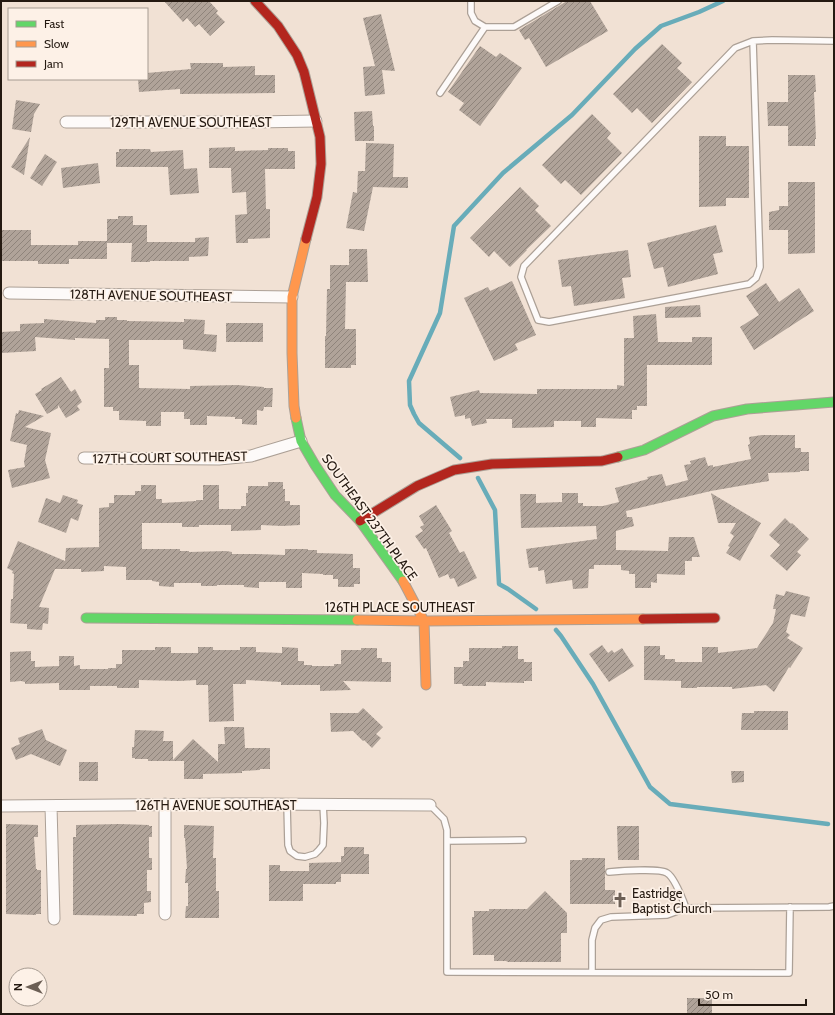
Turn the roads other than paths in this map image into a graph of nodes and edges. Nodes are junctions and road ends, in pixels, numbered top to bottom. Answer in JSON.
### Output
{"nodes":[{"id":1,"x":255,"y":1,"type":"edge"},
{"id":2,"x":471,"y":1,"type":"edge"},
{"id":3,"x":558,"y":1,"type":"edge"},
{"id":4,"x":485,"y":26,"type":"junction"},
{"id":5,"x":754,"y":41,"type":"junction"},
{"id":6,"x":834,"y":41,"type":"edge"},
{"id":7,"x":440,"y":93,"type":"dead end"},
{"id":8,"x":316,"y":121,"type":"junction"},
{"id":9,"x":66,"y":122,"type":"dead end"},
{"id":10,"x":9,"y":293,"type":"dead end"},
{"id":11,"x":292,"y":296,"type":"junction"},
{"id":12,"x":834,"y":402,"type":"edge"},
{"id":13,"x":301,"y":441,"type":"junction"},
{"id":14,"x":84,"y":458,"type":"dead end"},
{"id":15,"x":360,"y":521,"type":"junction"},
{"id":16,"x":86,"y":618,"type":"dead end"},
{"id":17,"x":715,"y":618,"type":"dead end"},
{"id":18,"x":424,"y":621,"type":"junction"},
{"id":19,"x":426,"y":685,"type":"dead end"},
{"id":20,"x":165,"y":804,"type":"junction"},
{"id":21,"x":287,"y":804,"type":"junction"},
{"id":22,"x":323,"y":804,"type":"junction"},
{"id":23,"x":430,"y":805,"type":"joint"},
{"id":24,"x":1,"y":806,"type":"edge"},
{"id":25,"x":52,"y":806,"type":"junction"},
{"id":26,"x":447,"y":840,"type":"junction"},
{"id":27,"x":523,"y":840,"type":"dead end"},
{"id":28,"x":609,"y":872,"type":"dead end"},
{"id":29,"x":834,"y":906,"type":"edge"},
{"id":30,"x":790,"y":907,"type":"junction"},
{"id":31,"x":686,"y":908,"type":"junction"},
{"id":32,"x":165,"y":914,"type":"dead end"},
{"id":33,"x":54,"y":919,"type":"dead end"},
{"id":34,"x":592,"y":972,"type":"junction"}],
"edges":[{"from":1,"to":8,"type":"street","name":"SOUTHEAST 237TH PLACE"},
{"from":2,"to":4,"type":"lane"},
{"from":3,"to":4,"type":"lane"},
{"from":4,"to":7,"type":"lane"},
{"from":5,"to":5,"type":"lane"},
{"from":5,"to":6,"type":"lane"},
{"from":8,"to":9,"type":"street","name":"129TH AVENUE SOUTHEAST"},
{"from":8,"to":11,"type":"street","name":"SOUTHEAST 237TH PLACE"},
{"from":10,"to":11,"type":"street","name":"128TH AVENUE SOUTHEAST"},
{"from":11,"to":13,"type":"street","name":"SOUTHEAST 237TH PLACE"},
{"from":12,"to":15,"type":"street"},
{"from":13,"to":14,"type":"street","name":"127TH COURT SOUTHEAST"},
{"from":13,"to":15,"type":"street","name":"SOUTHEAST 237TH PLACE"},
{"from":15,"to":18,"type":"street","name":"SOUTHEAST 237TH PLACE"},
{"from":16,"to":18,"type":"street","name":"126TH PLACE SOUTHEAST"},
{"from":17,"to":18,"type":"street","name":"126TH PLACE SOUTHEAST"},
{"from":18,"to":19,"type":"street","name":"SOUTHEAST 237TH PLACE"},
{"from":20,"to":21,"type":"street","name":"126TH AVENUE SOUTHEAST"},
{"from":20,"to":25,"type":"street","name":"126TH AVENUE SOUTHEAST"},
{"from":20,"to":32,"type":"street"},
{"from":21,"to":22,"type":"street","name":"126TH AVENUE SOUTHEAST"},
{"from":21,"to":22,"type":"lane"},
{"from":22,"to":23,"type":"street","name":"126TH AVENUE SOUTHEAST"},
{"from":23,"to":26,"type":"lane"},
{"from":24,"to":25,"type":"street","name":"126TH AVENUE SOUTHEAST"},
{"from":25,"to":33,"type":"street"},
{"from":26,"to":27,"type":"lane"},
{"from":26,"to":34,"type":"lane"},
{"from":28,"to":31,"type":"lane"},
{"from":29,"to":30,"type":"lane"},
{"from":30,"to":31,"type":"lane"},
{"from":30,"to":34,"type":"lane"},
{"from":31,"to":34,"type":"lane"}]}
